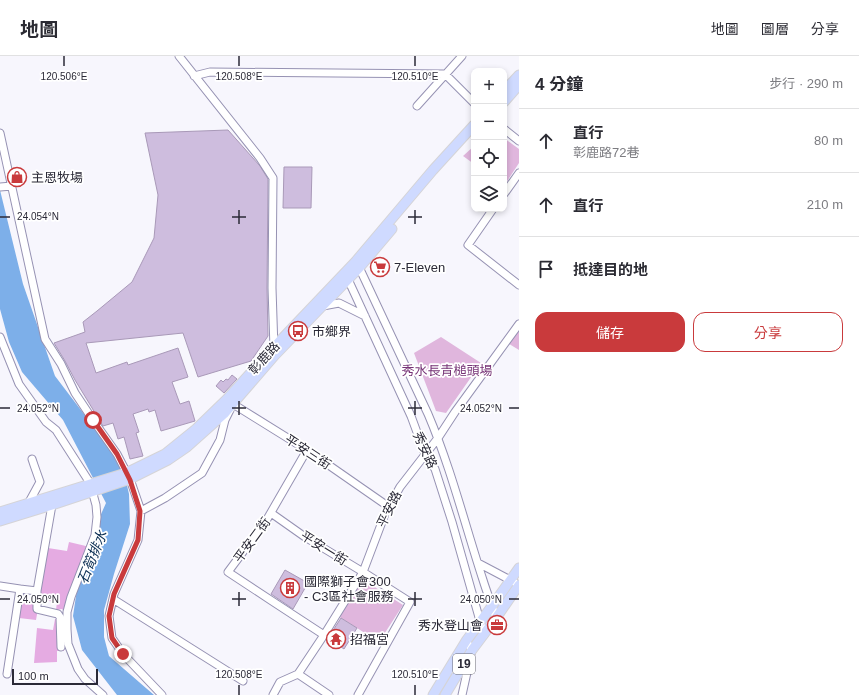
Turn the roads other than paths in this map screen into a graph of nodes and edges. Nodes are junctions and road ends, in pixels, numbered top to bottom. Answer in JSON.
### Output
{"nodes":[{"id":1,"x":179,"y":56,"type":"edge"},
{"id":2,"x":462,"y":56,"type":"edge"},
{"id":3,"x":445,"y":74,"type":"junction"},
{"id":4,"x":519,"y":75,"type":"edge"},
{"id":5,"x":194,"y":76,"type":"junction"},
{"id":6,"x":519,"y":86,"type":"edge"},
{"id":7,"x":507,"y":88,"type":"edge"},
{"id":8,"x":507,"y":99,"type":"edge"},
{"id":9,"x":471,"y":100,"type":"edge"},
{"id":10,"x":417,"y":106,"type":"dead end"},
{"id":11,"x":471,"y":128,"type":"edge"},
{"id":12,"x":507,"y":131,"type":"edge"},
{"id":13,"x":0,"y":133,"type":"edge"},
{"id":14,"x":471,"y":137,"type":"edge"},
{"id":15,"x":519,"y":141,"type":"edge"},
{"id":16,"x":519,"y":173,"type":"edge"},
{"id":17,"x":12,"y":186,"type":"junction"},
{"id":18,"x":0,"y":187,"type":"edge"},
{"id":19,"x":507,"y":190,"type":"edge"},
{"id":20,"x":491,"y":212,"type":"edge"},
{"id":21,"x":358,"y":265,"type":"junction"},
{"id":22,"x":347,"y":276,"type":"junction"},
{"id":23,"x":519,"y":285,"type":"edge"},
{"id":24,"x":323,"y":306,"type":"junction"},
{"id":25,"x":365,"y":316,"type":"junction"},
{"id":26,"x":519,"y":325,"type":"edge"},
{"id":27,"x":0,"y":337,"type":"edge"},
{"id":28,"x":274,"y":351,"type":"junction"},
{"id":29,"x":230,"y":402,"type":"junction"},
{"id":30,"x":438,"y":438,"type":"junction"},
{"id":31,"x":307,"y":450,"type":"junction"},
{"id":32,"x":425,"y":454,"type":"junction"},
{"id":33,"x":32,"y":459,"type":"dead end"},
{"id":34,"x":125,"y":477,"type":"junction"},
{"id":35,"x":93,"y":487,"type":"junction"},
{"id":36,"x":28,"y":504,"type":"junction"},
{"id":37,"x":52,"y":506,"type":"junction"},
{"id":38,"x":389,"y":507,"type":"junction"},
{"id":39,"x":140,"y":511,"type":"junction"},
{"id":40,"x":0,"y":512,"type":"edge"},
{"id":41,"x":271,"y":513,"type":"junction"},
{"id":42,"x":0,"y":521,"type":"edge"},
{"id":43,"x":478,"y":563,"type":"junction"},
{"id":44,"x":519,"y":568,"type":"edge"},
{"id":45,"x":363,"y":572,"type":"junction"},
{"id":46,"x":510,"y":580,"type":"junction"},
{"id":47,"x":519,"y":585,"type":"edge"},
{"id":48,"x":0,"y":586,"type":"edge"},
{"id":49,"x":20,"y":589,"type":"junction"},
{"id":50,"x":37,"y":591,"type":"junction"},
{"id":51,"x":113,"y":599,"type":"junction"},
{"id":52,"x":492,"y":606,"type":"junction"},
{"id":53,"x":496,"y":618,"type":"junction"},
{"id":54,"x":480,"y":623,"type":"junction"},
{"id":55,"x":484,"y":634,"type":"junction"},
{"id":56,"x":324,"y":635,"type":"junction"},
{"id":57,"x":466,"y":641,"type":"junction"},
{"id":58,"x":61,"y":647,"type":"dead end"},
{"id":59,"x":472,"y":650,"type":"junction"},
{"id":60,"x":7,"y":674,"type":"dead end"},
{"id":61,"x":298,"y":674,"type":"junction"},
{"id":62,"x":243,"y":681,"type":"dead end"},
{"id":63,"x":326,"y":694,"type":"edge"},
{"id":64,"x":103,"y":695,"type":"edge"},
{"id":65,"x":162,"y":695,"type":"edge"},
{"id":66,"x":273,"y":695,"type":"edge"},
{"id":67,"x":358,"y":695,"type":"edge"},
{"id":68,"x":433,"y":695,"type":"edge"},
{"id":69,"x":445,"y":695,"type":"edge"},
{"id":70,"x":462,"y":695,"type":"edge"}],
"edges":[{"from":1,"to":5,"type":"street"},
{"from":2,"to":3,"type":"street"},
{"from":3,"to":5,"type":"street"},
{"from":3,"to":9,"type":"street"},
{"from":3,"to":10,"type":"street"},
{"from":4,"to":7,"type":"main road"},
{"from":5,"to":28,"type":"street"},
{"from":6,"to":8,"type":"main road"},
{"from":11,"to":21,"type":"main road","name":"彰鹿路"},
{"from":12,"to":15,"type":"street"},
{"from":13,"to":17,"type":"street"},
{"from":14,"to":21,"type":"main road","name":"彰鹿路"},
{"from":16,"to":19,"type":"street"},
{"from":17,"to":18,"type":"street"},
{"from":17,"to":34,"type":"street"},
{"from":20,"to":23,"type":"street"},
{"from":21,"to":22,"type":"main road","name":"彰鹿路"},
{"from":21,"to":30,"type":"street","name":"秀安路"},
{"from":22,"to":24,"type":"main road","name":"彰鹿路"},
{"from":22,"to":25,"type":"street","name":"秀安路"},
{"from":22,"to":28,"type":"main road","name":"彰鹿路"},
{"from":24,"to":25,"type":"street"},
{"from":24,"to":28,"type":"main road","name":"彰鹿路"},
{"from":25,"to":32,"type":"street","name":"秀安路"},
{"from":26,"to":30,"type":"street","name":"平安路"},
{"from":27,"to":35,"type":"street"},
{"from":28,"to":29,"type":"main road","name":"彰鹿路"},
{"from":29,"to":31,"type":"street","name":"平安三街"},
{"from":29,"to":34,"type":"main road","name":"彰鹿路"},
{"from":29,"to":39,"type":"street"},
{"from":30,"to":32,"type":"street","name":"平安路"},
{"from":30,"to":43,"type":"street","name":"秀安路"},
{"from":31,"to":38,"type":"street","name":"平安三街"},
{"from":31,"to":41,"type":"street","name":"平安二街"},
{"from":32,"to":38,"type":"street","name":"平安路"},
{"from":32,"to":54,"type":"street","name":"秀安路"},
{"from":33,"to":36,"type":"street"},
{"from":34,"to":35,"type":"main road","name":"彰鹿路"},
{"from":34,"to":39,"type":"street"},
{"from":35,"to":36,"type":"main road","name":"彰鹿路"},
{"from":35,"to":37,"type":"main road","name":"彰鹿路"},
{"from":35,"to":64,"type":"street"},
{"from":36,"to":40,"type":"main road","name":"彰鹿路"},
{"from":37,"to":42,"type":"main road","name":"彰鹿路"},
{"from":37,"to":50,"type":"street"},
{"from":38,"to":45,"type":"street","name":"平安路"},
{"from":39,"to":51,"type":"street"},
{"from":41,"to":45,"type":"street","name":"平安一街"},
{"from":41,"to":56,"type":"street","name":"平安二街"},
{"from":43,"to":46,"type":"street"},
{"from":43,"to":52,"type":"street","name":"秀安路"},
{"from":44,"to":46,"type":"main road","number":"19"},
{"from":45,"to":56,"type":"street","name":"平安路"},
{"from":45,"to":67,"type":"street","name":"平安一街"},
{"from":46,"to":47,"type":"street"},
{"from":46,"to":52,"type":"main road","number":"19"},
{"from":47,"to":53,"type":"main road","number":"19"},
{"from":48,"to":49,"type":"street"},
{"from":49,"to":50,"type":"street"},
{"from":49,"to":60,"type":"street"},
{"from":50,"to":58,"type":"street"},
{"from":51,"to":62,"type":"street"},
{"from":51,"to":65,"type":"street"},
{"from":52,"to":53,"type":"street","name":"秀安路"},
{"from":52,"to":54,"type":"main road","number":"19"},
{"from":53,"to":55,"type":"main road","number":"19"},
{"from":54,"to":55,"type":"street","name":"秀安路"},
{"from":54,"to":57,"type":"main road","number":"19"},
{"from":55,"to":59,"type":"main road","number":"19"},
{"from":56,"to":61,"type":"street","name":"平安路"},
{"from":57,"to":59,"type":"street"},
{"from":57,"to":68,"type":"main road","number":"19"},
{"from":59,"to":69,"type":"main road","number":"19"},
{"from":59,"to":70,"type":"street"},
{"from":61,"to":63,"type":"street"},
{"from":61,"to":66,"type":"street"}]}
